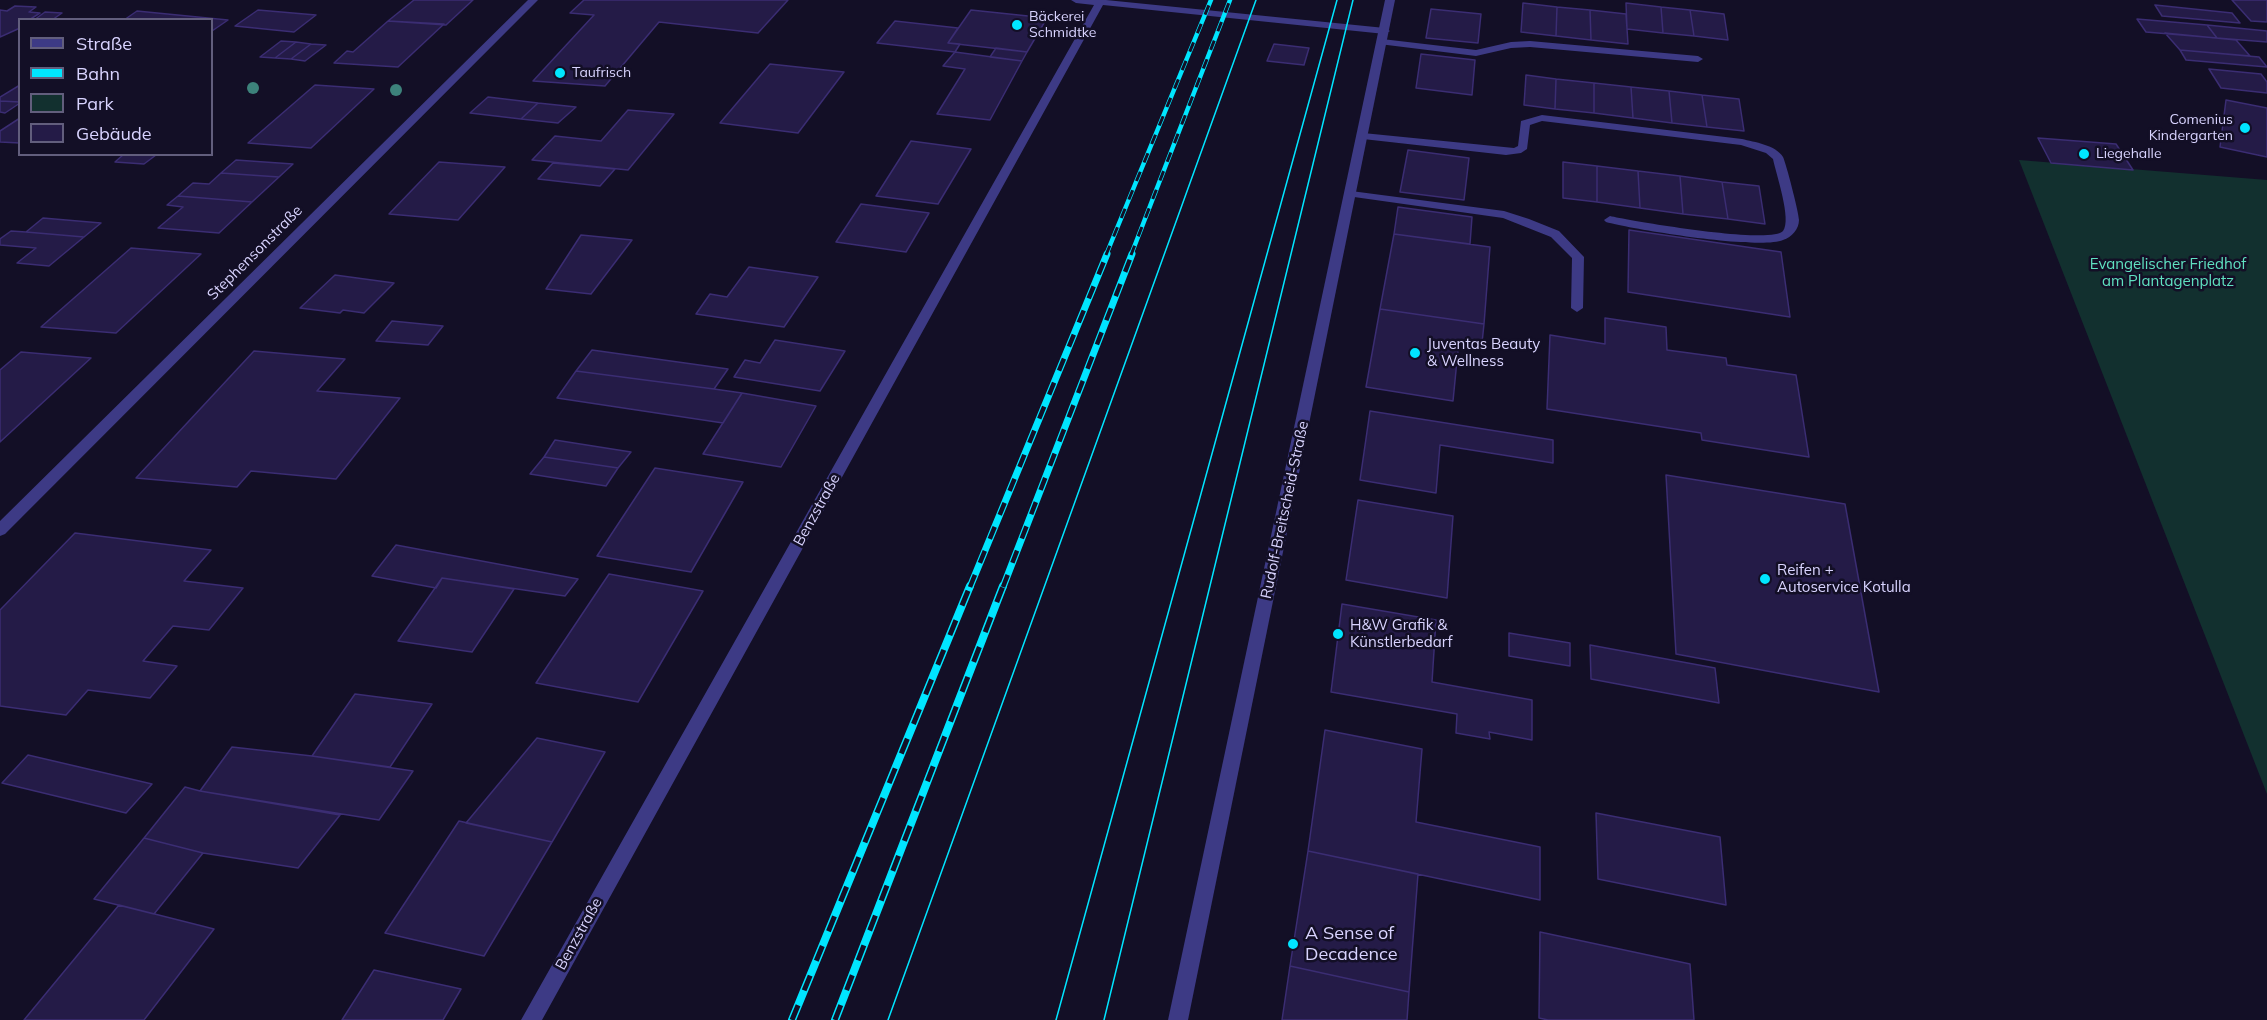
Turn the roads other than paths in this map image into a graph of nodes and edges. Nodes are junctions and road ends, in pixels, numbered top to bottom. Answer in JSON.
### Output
{"nodes":[{"id":1,"x":533,"y":0,"type":"edge"},
{"id":2,"x":1076,"y":0,"type":"edge"},
{"id":3,"x":1390,"y":0,"type":"edge"},
{"id":4,"x":1101,"y":1,"type":"edge"},
{"id":5,"x":1383,"y":37,"type":"junction"},
{"id":6,"x":1698,"y":59,"type":"dead end"},
{"id":7,"x":1363,"y":136,"type":"junction"},
{"id":8,"x":1351,"y":194,"type":"junction"},
{"id":9,"x":1610,"y":220,"type":"dead end"},
{"id":10,"x":1577,"y":308,"type":"dead end"},
{"id":11,"x":0,"y":530,"type":"edge"},
{"id":12,"x":531,"y":1020,"type":"edge"},
{"id":13,"x":1178,"y":1020,"type":"edge"}],
"edges":[{"from":1,"to":11,"type":"street","name":"Stephensonstraße"},
{"from":2,"to":4,"type":"street"},
{"from":3,"to":5,"type":"street","name":"Rudolf-Breitscheid-Straße"},
{"from":4,"to":5,"type":"street"},
{"from":4,"to":12,"type":"street","name":"Benzstraße"},
{"from":5,"to":6,"type":"street"},
{"from":5,"to":7,"type":"street","name":"Rudolf-Breitscheid-Straße"},
{"from":7,"to":8,"type":"street","name":"Rudolf-Breitscheid-Straße"},
{"from":7,"to":9,"type":"street"},
{"from":8,"to":10,"type":"street"},
{"from":8,"to":13,"type":"street","name":"Rudolf-Breitscheid-Straße"}]}
